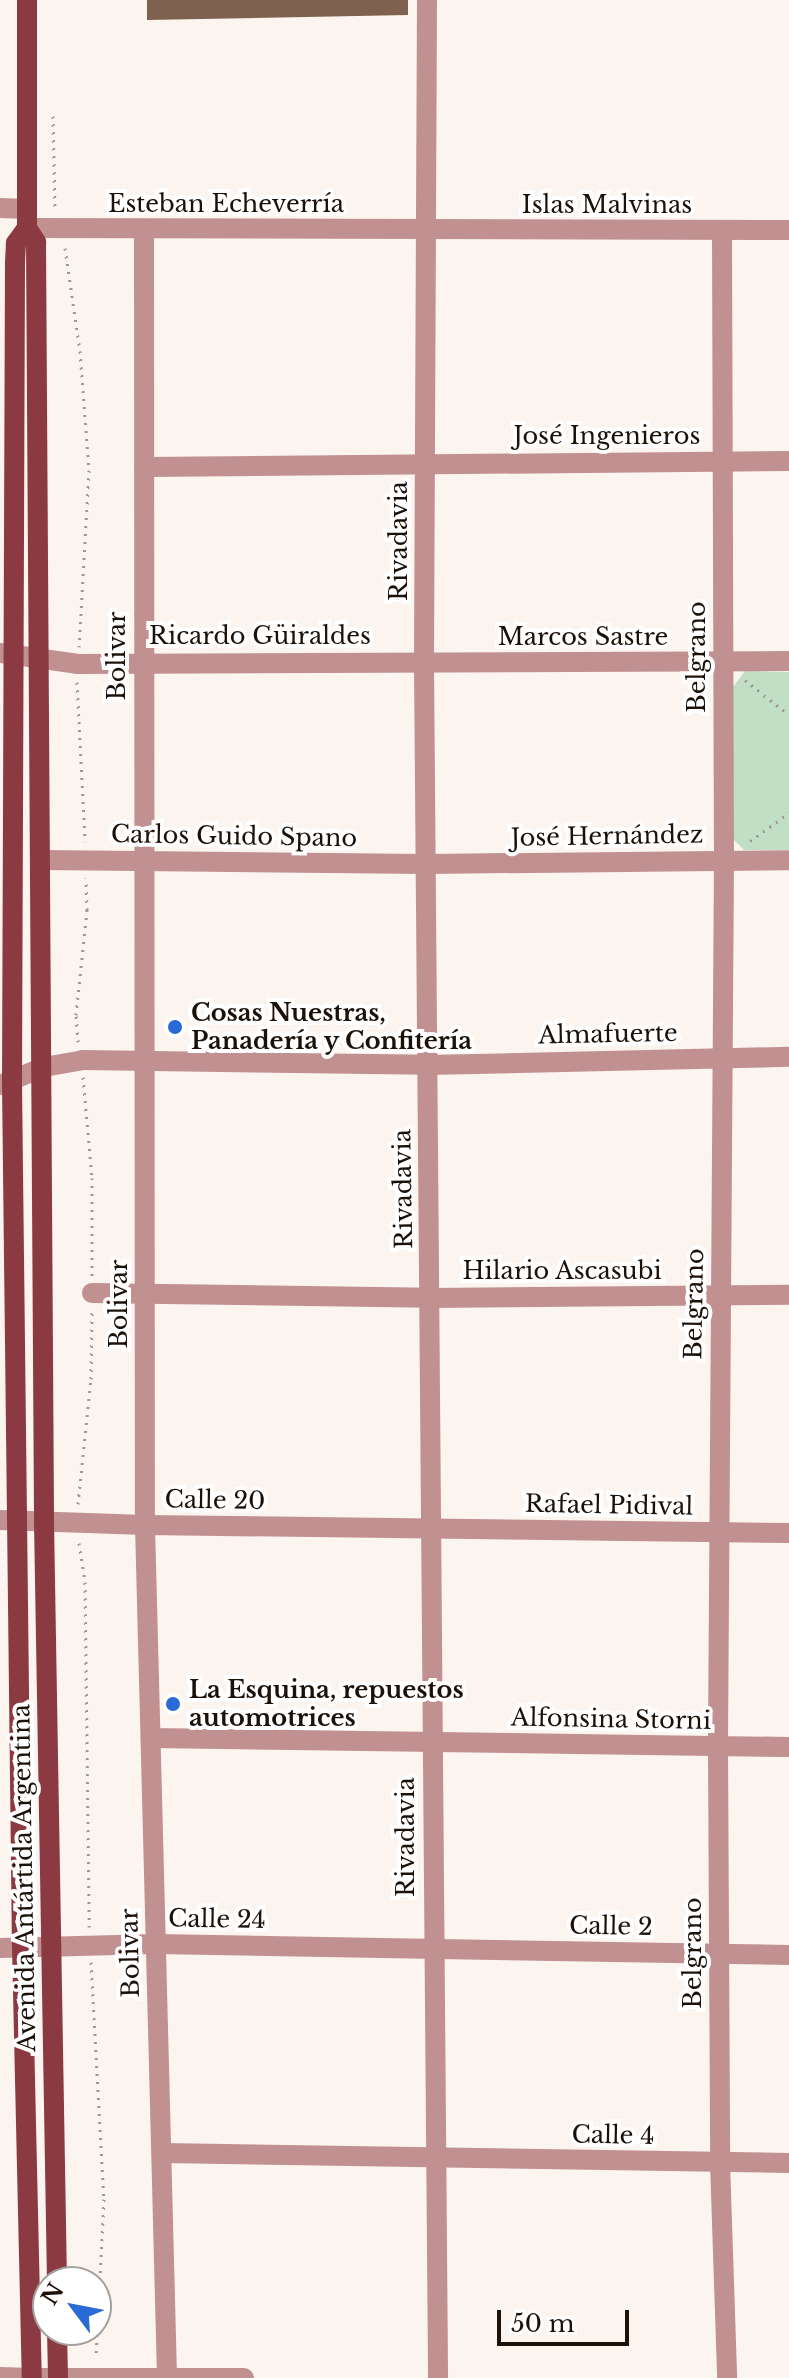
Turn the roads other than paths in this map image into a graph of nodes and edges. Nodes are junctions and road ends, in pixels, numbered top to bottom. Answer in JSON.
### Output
{"nodes":[{"id":1,"x":27,"y":0,"type":"edge"},
{"id":2,"x":427,"y":0,"type":"edge"},
{"id":3,"x":0,"y":208,"type":"edge"},
{"id":4,"x":27,"y":219,"type":"junction"},
{"id":5,"x":144,"y":230,"type":"junction"},
{"id":6,"x":789,"y":230,"type":"edge"},
{"id":7,"x":425,"y":231,"type":"junction"},
{"id":8,"x":722,"y":231,"type":"junction"},
{"id":9,"x":789,"y":461,"type":"edge"},
{"id":10,"x":426,"y":462,"type":"junction"},
{"id":11,"x":721,"y":462,"type":"junction"},
{"id":12,"x":144,"y":467,"type":"junction"},
{"id":13,"x":7,"y":654,"type":"edge"},
{"id":14,"x":40,"y":661,"type":"junction"},
{"id":15,"x":789,"y":661,"type":"edge"},
{"id":16,"x":143,"y":662,"type":"junction"},
{"id":17,"x":424,"y":663,"type":"junction"},
{"id":18,"x":723,"y":663,"type":"junction"},
{"id":19,"x":42,"y":860,"type":"junction"},
{"id":20,"x":724,"y":860,"type":"junction"},
{"id":21,"x":789,"y":860,"type":"edge"},
{"id":22,"x":145,"y":862,"type":"junction"},
{"id":23,"x":426,"y":864,"type":"junction"},
{"id":24,"x":789,"y":1057,"type":"edge"},
{"id":25,"x":722,"y":1058,"type":"junction"},
{"id":26,"x":145,"y":1060,"type":"junction"},
{"id":27,"x":428,"y":1065,"type":"junction"},
{"id":28,"x":44,"y":1067,"type":"junction"},
{"id":29,"x":6,"y":1084,"type":"edge"},
{"id":30,"x":92,"y":1293,"type":"dead end"},
{"id":31,"x":145,"y":1295,"type":"junction"},
{"id":32,"x":789,"y":1295,"type":"edge"},
{"id":33,"x":720,"y":1296,"type":"junction"},
{"id":34,"x":430,"y":1298,"type":"junction"},
{"id":35,"x":9,"y":1520,"type":"edge"},
{"id":36,"x":44,"y":1522,"type":"junction"},
{"id":37,"x":145,"y":1525,"type":"junction"},
{"id":38,"x":429,"y":1529,"type":"junction"},
{"id":39,"x":717,"y":1533,"type":"junction"},
{"id":40,"x":789,"y":1533,"type":"edge"},
{"id":41,"x":152,"y":1738,"type":"junction"},
{"id":42,"x":433,"y":1743,"type":"junction"},
{"id":43,"x":718,"y":1745,"type":"junction"},
{"id":44,"x":789,"y":1747,"type":"edge"},
{"id":45,"x":156,"y":1944,"type":"junction"},
{"id":46,"x":52,"y":1946,"type":"junction"},
{"id":47,"x":22,"y":1947,"type":"junction"},
{"id":48,"x":0,"y":1948,"type":"edge"},
{"id":49,"x":432,"y":1950,"type":"junction"},
{"id":50,"x":718,"y":1954,"type":"junction"},
{"id":51,"x":789,"y":1955,"type":"edge"},
{"id":52,"x":162,"y":2153,"type":"junction"},
{"id":53,"x":436,"y":2159,"type":"junction"},
{"id":54,"x":720,"y":2162,"type":"junction"},
{"id":55,"x":789,"y":2163,"type":"edge"},
{"id":56,"x":57,"y":2266,"type":"edge"},
{"id":57,"x":57,"y":2346,"type":"edge"},
{"id":58,"x":0,"y":2377,"type":"edge"},
{"id":59,"x":58,"y":2377,"type":"edge"},
{"id":60,"x":167,"y":2377,"type":"edge"},
{"id":61,"x":24,"y":2378,"type":"edge"},
{"id":62,"x":33,"y":2378,"type":"edge"},
{"id":63,"x":244,"y":2378,"type":"edge"},
{"id":64,"x":438,"y":2378,"type":"edge"},
{"id":65,"x":727,"y":2378,"type":"edge"}],
"edges":[{"from":1,"to":4,"type":"main road","name":"Avenida Antártida Argentina"},
{"from":2,"to":7,"type":"street","name":"Rivadavia"},
{"from":3,"to":4,"type":"street","name":"Esteban Echeverría"},
{"from":4,"to":5,"type":"street","name":"Esteban Echeverría"},
{"from":4,"to":13,"type":"main road","name":"Avenida Antártida Argentina"},
{"from":4,"to":14,"type":"main road","name":"Avenida Antártida Argentina"},
{"from":5,"to":7,"type":"street","name":"Esteban Echeverría"},
{"from":5,"to":12,"type":"street","name":"Bolivar"},
{"from":6,"to":8,"type":"street","name":"Islas Malvinas"},
{"from":7,"to":8,"type":"street","name":"Islas Malvinas"},
{"from":7,"to":10,"type":"street","name":"Rivadavia"},
{"from":8,"to":11,"type":"street","name":"Belgrano"},
{"from":9,"to":11,"type":"street","name":"José Ingenieros"},
{"from":10,"to":11,"type":"street","name":"José Ingenieros"},
{"from":10,"to":12,"type":"street","name":"José Ingenieros"},
{"from":10,"to":17,"type":"street","name":"Rivadavia"},
{"from":11,"to":18,"type":"street","name":"Belgrano"},
{"from":12,"to":16,"type":"street","name":"Bolivar"},
{"from":13,"to":14,"type":"street","name":"Ricardo Güiraldes"},
{"from":13,"to":29,"type":"main road","name":"Avenida Antártida Argentina"},
{"from":14,"to":16,"type":"street","name":"Ricardo Güiraldes"},
{"from":14,"to":19,"type":"main road","name":"Avenida Antártida Argentina"},
{"from":15,"to":18,"type":"street","name":"Marcos Sastre"},
{"from":16,"to":17,"type":"street","name":"Ricardo Güiraldes"},
{"from":16,"to":22,"type":"street","name":"Bolivar"},
{"from":17,"to":18,"type":"street","name":"Marcos Sastre"},
{"from":17,"to":23,"type":"street","name":"Rivadavia"},
{"from":18,"to":20,"type":"street","name":"Belgrano"},
{"from":19,"to":22,"type":"street","name":"Carlos Guido Spano"},
{"from":19,"to":28,"type":"main road","name":"Avenida Antártida Argentina"},
{"from":20,"to":21,"type":"street","name":"José Hernández"},
{"from":20,"to":23,"type":"street","name":"José Hernández"},
{"from":20,"to":25,"type":"street","name":"Belgrano"},
{"from":22,"to":23,"type":"street","name":"Carlos Guido Spano"},
{"from":22,"to":26,"type":"street","name":"Bolivar"},
{"from":23,"to":27,"type":"street","name":"Rivadavia"},
{"from":24,"to":25,"type":"street","name":"Almafuerte"},
{"from":25,"to":27,"type":"street","name":"Almafuerte"},
{"from":25,"to":33,"type":"street","name":"Belgrano"},
{"from":26,"to":27,"type":"street","name":"Almafuerte"},
{"from":26,"to":28,"type":"street","name":"Almafuerte"},
{"from":26,"to":31,"type":"street","name":"Bolivar"},
{"from":27,"to":34,"type":"street","name":"Rivadavia"},
{"from":28,"to":29,"type":"street","name":"Almafuerte"},
{"from":28,"to":36,"type":"main road","name":"Avenida Antártida Argentina"},
{"from":29,"to":35,"type":"main road","name":"Avenida Antártida Argentina"},
{"from":30,"to":31,"type":"street","name":"Hilario Ascasubi"},
{"from":31,"to":34,"type":"street","name":"Hilario Ascasubi"},
{"from":31,"to":37,"type":"street","name":"Bolivar"},
{"from":32,"to":33,"type":"street","name":"Hilario Ascasubi"},
{"from":33,"to":34,"type":"street","name":"Hilario Ascasubi"},
{"from":33,"to":39,"type":"street","name":"Belgrano"},
{"from":34,"to":38,"type":"street","name":"Rivadavia"},
{"from":35,"to":36,"type":"street","name":"Calle 20"},
{"from":35,"to":47,"type":"main road","name":"Avenida Antártida Argentina"},
{"from":36,"to":37,"type":"street","name":"Calle 20"},
{"from":36,"to":46,"type":"main road","name":"Avenida Antártida Argentina"},
{"from":37,"to":38,"type":"street","name":"Calle 20"},
{"from":37,"to":41,"type":"street","name":"Bolivar"},
{"from":38,"to":39,"type":"street","name":"Rafael Pidival"},
{"from":38,"to":42,"type":"street","name":"Rivadavia"},
{"from":39,"to":40,"type":"street","name":"Rafael Pidival"},
{"from":39,"to":43,"type":"street","name":"Belgrano"},
{"from":41,"to":42,"type":"street","name":"Alfonsina Storni"},
{"from":41,"to":45,"type":"street","name":"Bolivar"},
{"from":42,"to":43,"type":"street","name":"Alfonsina Storni"},
{"from":42,"to":49,"type":"street","name":"Rivadavia"},
{"from":43,"to":44,"type":"street","name":"Alfonsina Storni"},
{"from":43,"to":50,"type":"street","name":"Belgrano"},
{"from":45,"to":46,"type":"street","name":"Calle 24"},
{"from":45,"to":49,"type":"street","name":"Calle 24"},
{"from":45,"to":52,"type":"street","name":"Bolivar"},
{"from":46,"to":47,"type":"street","name":"Calle 24"},
{"from":46,"to":56,"type":"main road","name":"Avenida Antártida Argentina"},
{"from":47,"to":48,"type":"street","name":"Calle 24"},
{"from":47,"to":62,"type":"main road","name":"Avenida Antártida Argentina"},
{"from":49,"to":50,"type":"street","name":"Calle 2"},
{"from":49,"to":53,"type":"street","name":"Rivadavia"},
{"from":50,"to":51,"type":"street","name":"Calle 2"},
{"from":50,"to":54,"type":"street","name":"Belgrano"},
{"from":52,"to":53,"type":"street","name":"Calle 4"},
{"from":52,"to":60,"type":"street","name":"Bolivar"},
{"from":53,"to":54,"type":"street","name":"Calle 4"},
{"from":53,"to":64,"type":"street","name":"Rivadavia"},
{"from":54,"to":55,"type":"street","name":"Calle 4"},
{"from":54,"to":65,"type":"street","name":"Belgrano"},
{"from":57,"to":59,"type":"main road"},
{"from":58,"to":61,"type":"street"},
{"from":59,"to":60,"type":"street"},
{"from":59,"to":62,"type":"street"},
{"from":60,"to":63,"type":"street"}]}
